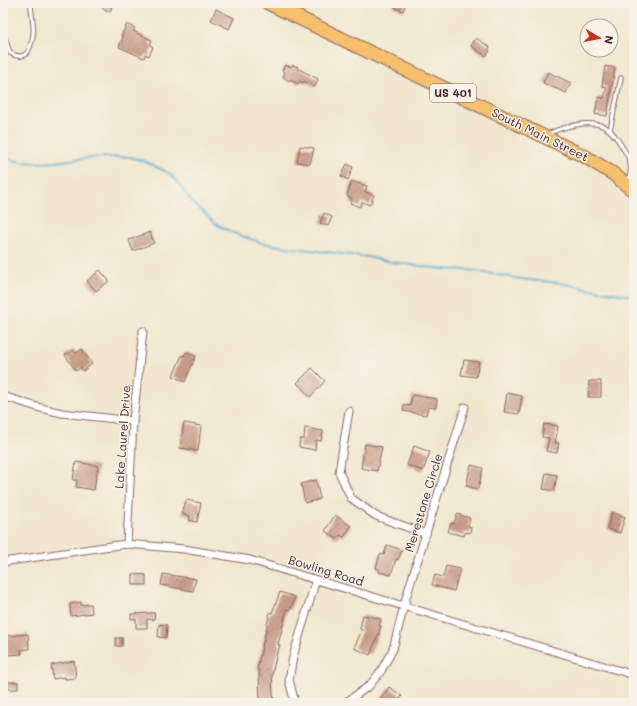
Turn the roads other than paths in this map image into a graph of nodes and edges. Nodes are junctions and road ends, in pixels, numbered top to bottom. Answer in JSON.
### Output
{"nodes":[{"id":1,"x":31,"y":3,"type":"edge"},
{"id":2,"x":268,"y":3,"type":"edge"},
{"id":3,"x":3,"y":32,"type":"edge"},
{"id":4,"x":621,"y":78,"type":"dead end"},
{"id":5,"x":610,"y":130,"type":"junction"},
{"id":6,"x":544,"y":137,"type":"junction"},
{"id":7,"x":631,"y":188,"type":"edge"},
{"id":8,"x":143,"y":331,"type":"dead end"},
{"id":9,"x":3,"y":396,"type":"edge"},
{"id":10,"x":465,"y":407,"type":"dead end"},
{"id":11,"x":349,"y":411,"type":"dead end"},
{"id":12,"x":133,"y":422,"type":"junction"},
{"id":13,"x":426,"y":534,"type":"junction"},
{"id":14,"x":127,"y":544,"type":"junction"},
{"id":15,"x":3,"y":562,"type":"edge"},
{"id":16,"x":316,"y":580,"type":"junction"},
{"id":17,"x":404,"y":607,"type":"junction"},
{"id":18,"x":634,"y":675,"type":"edge"},
{"id":19,"x":295,"y":703,"type":"edge"},
{"id":20,"x":345,"y":703,"type":"edge"}],
"edges":[{"from":1,"to":3,"type":"lane"},
{"from":2,"to":6,"type":"highway","name":"South Main Street","number":"US 401"},
{"from":4,"to":5,"type":"lane"},
{"from":5,"to":6,"type":"lane"},
{"from":5,"to":7,"type":"lane"},
{"from":6,"to":7,"type":"highway","name":"South Main Street","number":"US 401"},
{"from":8,"to":12,"type":"street","name":"Lake Laurel Drive"},
{"from":9,"to":12,"type":"street"},
{"from":10,"to":13,"type":"street","name":"Merestone Circle"},
{"from":11,"to":13,"type":"street"},
{"from":12,"to":14,"type":"street","name":"Lake Laurel Drive"},
{"from":13,"to":17,"type":"street","name":"Merestone Circle"},
{"from":14,"to":15,"type":"street","name":"Bowling Road"},
{"from":14,"to":16,"type":"street","name":"Bowling Road"},
{"from":16,"to":17,"type":"street","name":"Bowling Road"},
{"from":16,"to":19,"type":"street"},
{"from":17,"to":18,"type":"street","name":"Bowling Road"},
{"from":17,"to":20,"type":"street","name":"Merestone Circle"}]}
